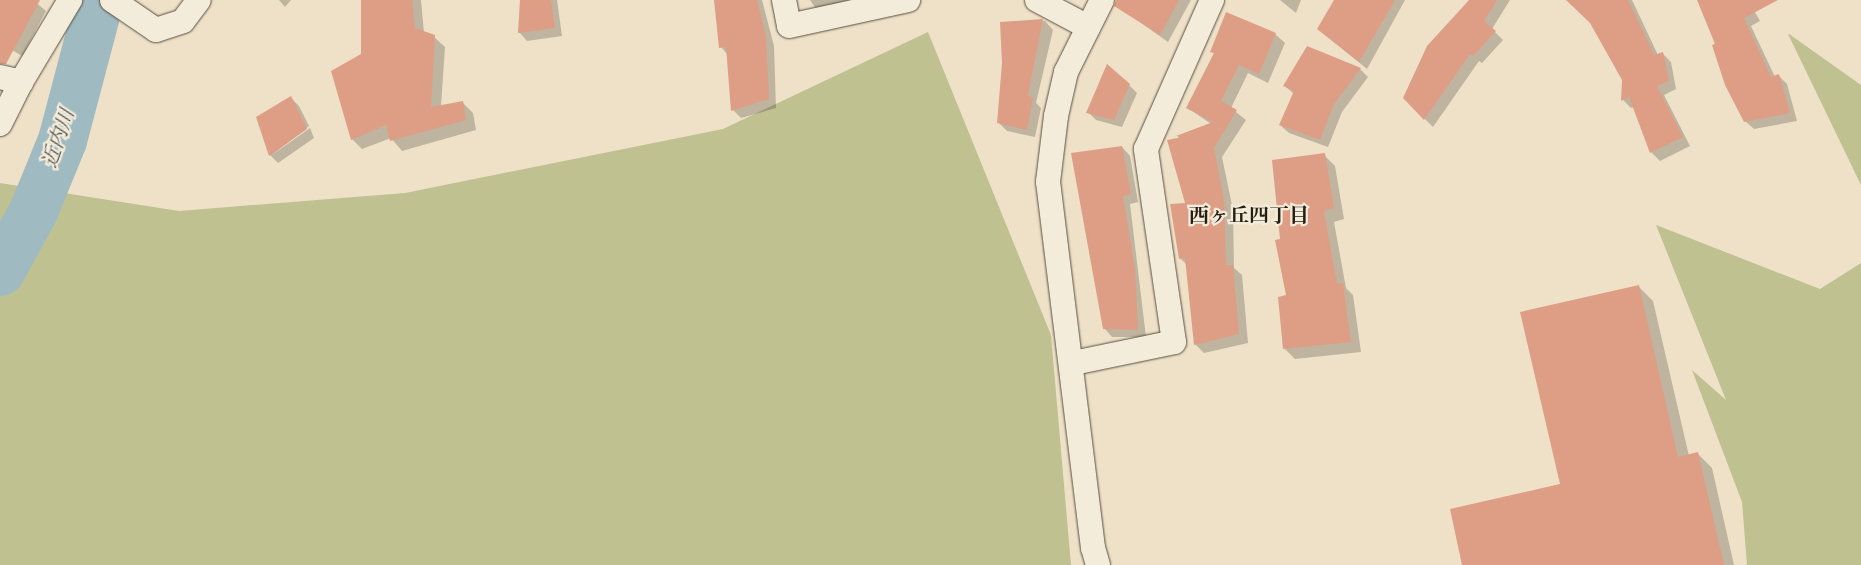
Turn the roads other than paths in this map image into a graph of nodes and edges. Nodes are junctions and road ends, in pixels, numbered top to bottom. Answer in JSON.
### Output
{"nodes":[{"id":1,"x":70,"y":0,"type":"edge"},
{"id":2,"x":112,"y":0,"type":"edge"},
{"id":3,"x":199,"y":0,"type":"edge"},
{"id":4,"x":784,"y":0,"type":"edge"},
{"id":5,"x":908,"y":0,"type":"edge"},
{"id":6,"x":1037,"y":0,"type":"edge"},
{"id":7,"x":1102,"y":0,"type":"edge"},
{"id":8,"x":1212,"y":0,"type":"edge"},
{"id":9,"x":1088,"y":27,"type":"junction"},
{"id":10,"x":10,"y":79,"type":"edge"},
{"id":11,"x":0,"y":124,"type":"edge"},
{"id":12,"x":1072,"y":363,"type":"junction"},
{"id":13,"x":1098,"y":565,"type":"edge"}],
"edges":[{"from":1,"to":10,"type":"street"},
{"from":2,"to":3,"type":"street"},
{"from":4,"to":5,"type":"street"},
{"from":6,"to":9,"type":"street"},
{"from":7,"to":9,"type":"street"},
{"from":8,"to":12,"type":"street"},
{"from":9,"to":12,"type":"street"},
{"from":10,"to":11,"type":"street"},
{"from":12,"to":13,"type":"street"}]}
